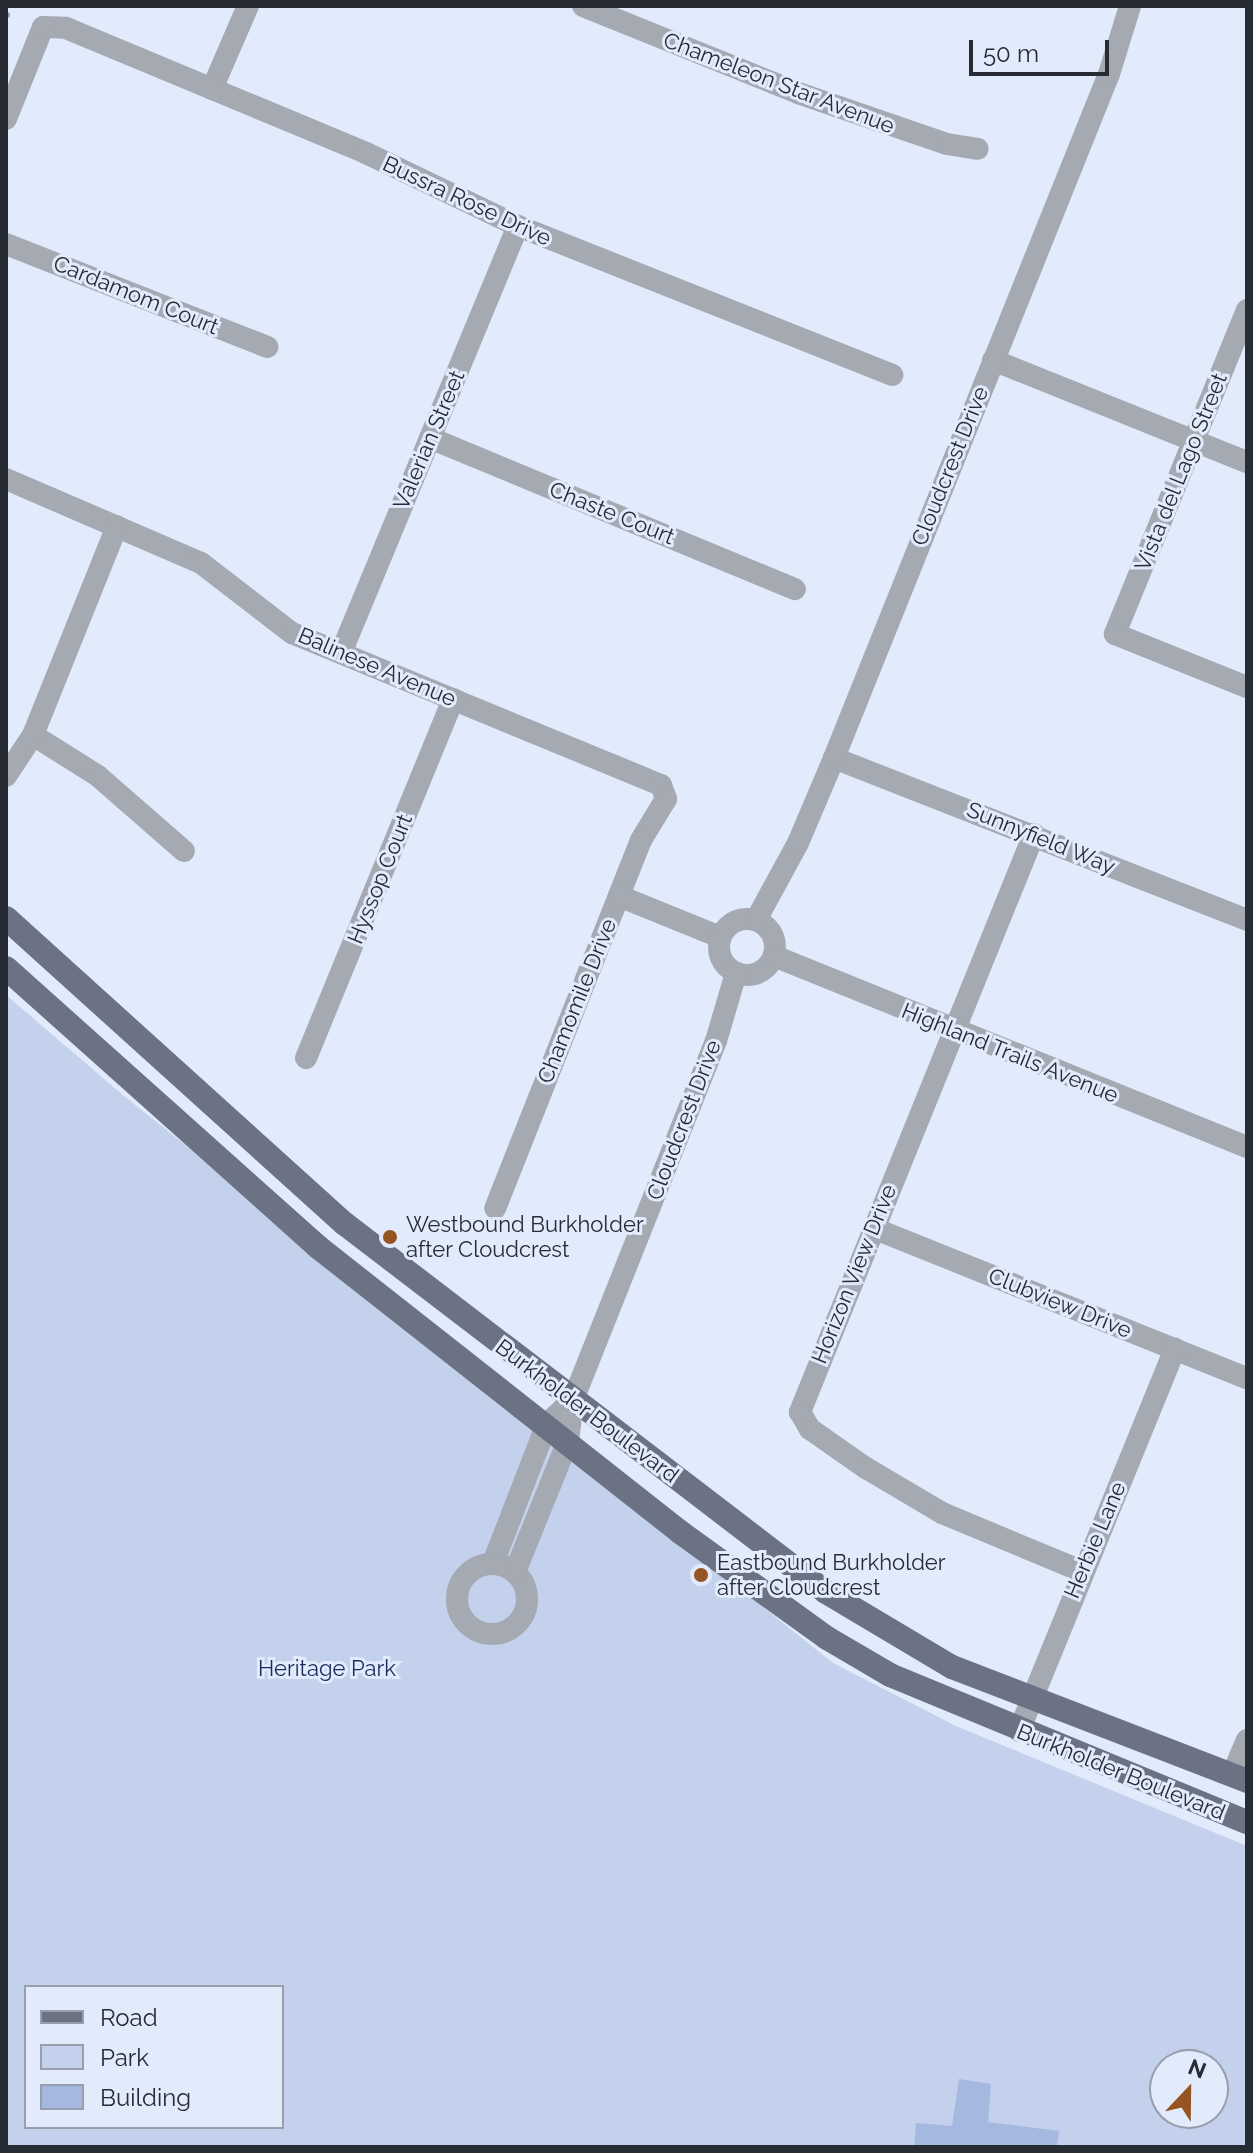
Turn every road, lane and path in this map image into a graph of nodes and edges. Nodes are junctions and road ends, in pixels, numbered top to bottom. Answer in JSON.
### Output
{"nodes":[{"id":1,"x":248,"y":6,"type":"edge"},
{"id":2,"x":1130,"y":6,"type":"edge"},
{"id":3,"x":591,"y":8,"type":"edge"},
{"id":4,"x":212,"y":89,"type":"junction"},
{"id":5,"x":6,"y":119,"type":"edge"},
{"id":6,"x":978,"y":149,"type":"dead end"},
{"id":7,"x":518,"y":226,"type":"junction"},
{"id":8,"x":6,"y":244,"type":"edge"},
{"id":9,"x":1247,"y":310,"type":"edge"},
{"id":10,"x":267,"y":347,"type":"dead end"},
{"id":11,"x":993,"y":360,"type":"junction"},
{"id":12,"x":892,"y":375,"type":"dead end"},
{"id":13,"x":430,"y":438,"type":"junction"},
{"id":14,"x":1193,"y":440,"type":"junction"},
{"id":15,"x":1247,"y":462,"type":"edge"},
{"id":16,"x":6,"y":479,"type":"edge"},
{"id":17,"x":117,"y":526,"type":"junction"},
{"id":18,"x":795,"y":589,"type":"dead end"},
{"id":19,"x":341,"y":653,"type":"junction"},
{"id":20,"x":1247,"y":687,"type":"edge"},
{"id":21,"x":453,"y":699,"type":"junction"},
{"id":22,"x":33,"y":735,"type":"junction"},
{"id":23,"x":834,"y":758,"type":"junction"},
{"id":24,"x":6,"y":776,"type":"edge"},
{"id":25,"x":666,"y":799,"type":"joint"},
{"id":26,"x":1034,"y":834,"type":"junction"},
{"id":27,"x":184,"y":851,"type":"dead end"},
{"id":28,"x":619,"y":896,"type":"junction"},
{"id":29,"x":6,"y":918,"type":"edge"},
{"id":30,"x":756,"y":920,"type":"junction"},
{"id":31,"x":1247,"y":920,"type":"edge"},
{"id":32,"x":720,"y":937,"type":"junction"},
{"id":33,"x":774,"y":956,"type":"junction"},
{"id":34,"x":6,"y":968,"type":"edge"},
{"id":35,"x":736,"y":973,"type":"junction"},
{"id":36,"x":952,"y":1031,"type":"junction"},
{"id":37,"x":306,"y":1058,"type":"dead end"},
{"id":38,"x":1247,"y":1147,"type":"edge"},
{"id":39,"x":495,"y":1208,"type":"dead end"},
{"id":40,"x":873,"y":1228,"type":"junction"},
{"id":41,"x":1175,"y":1349,"type":"junction"},
{"id":42,"x":1247,"y":1378,"type":"edge"},
{"id":43,"x":573,"y":1400,"type":"junction"},
{"id":44,"x":547,"y":1424,"type":"junction"},
{"id":45,"x":568,"y":1441,"type":"junction"},
{"id":46,"x":493,"y":1563,"type":"junction"},
{"id":47,"x":1081,"y":1571,"type":"junction"},
{"id":48,"x":515,"y":1572,"type":"junction"},
{"id":49,"x":1032,"y":1699,"type":"junction"},
{"id":50,"x":1019,"y":1731,"type":"junction"},
{"id":51,"x":1247,"y":1740,"type":"edge"},
{"id":52,"x":1240,"y":1778,"type":"edge"},
{"id":53,"x":1247,"y":1822,"type":"edge"}],
"edges":[{"from":1,"to":4,"type":"street"},
{"from":2,"to":11,"type":"street","name":"Cloudcrest Drive"},
{"from":3,"to":6,"type":"street","name":"Chameleon Star Avenue"},
{"from":4,"to":5,"type":"street","name":"Bussra Rose Drive"},
{"from":4,"to":7,"type":"street","name":"Bussra Rose Drive"},
{"from":7,"to":12,"type":"street","name":"Bussra Rose Drive"},
{"from":7,"to":13,"type":"street","name":"Valerian Street"},
{"from":8,"to":10,"type":"street","name":"Cardamom Court"},
{"from":9,"to":14,"type":"street","name":"Vista del Lago Street"},
{"from":11,"to":14,"type":"street"},
{"from":11,"to":23,"type":"street","name":"Cloudcrest Drive"},
{"from":13,"to":18,"type":"street","name":"Chaste Court"},
{"from":13,"to":19,"type":"street","name":"Valerian Street"},
{"from":14,"to":15,"type":"street"},
{"from":14,"to":20,"type":"street","name":"Vista del Lago Street"},
{"from":16,"to":17,"type":"street","name":"Balinese Avenue"},
{"from":17,"to":19,"type":"street","name":"Balinese Avenue"},
{"from":17,"to":22,"type":"street"},
{"from":19,"to":21,"type":"street","name":"Balinese Avenue"},
{"from":21,"to":25,"type":"street","name":"Balinese Avenue"},
{"from":21,"to":37,"type":"street","name":"Hyssop Court"},
{"from":22,"to":24,"type":"street"},
{"from":22,"to":27,"type":"street"},
{"from":23,"to":26,"type":"street","name":"Sunnyfield Way"},
{"from":23,"to":30,"type":"street","name":"Cloudcrest Drive"},
{"from":25,"to":28,"type":"street","name":"Chamomile Drive"},
{"from":26,"to":31,"type":"street","name":"Sunnyfield Way"},
{"from":26,"to":36,"type":"street","name":"Horizon View Drive"},
{"from":28,"to":32,"type":"street"},
{"from":28,"to":39,"type":"street","name":"Chamomile Drive"},
{"from":29,"to":43,"type":"main road","name":"Burkholder Boulevard"},
{"from":30,"to":32,"type":"street"},
{"from":30,"to":33,"type":"street"},
{"from":32,"to":35,"type":"street"},
{"from":33,"to":35,"type":"street"},
{"from":33,"to":36,"type":"street","name":"Highland Trails Avenue"},
{"from":34,"to":44,"type":"main road","name":"Burkholder Boulevard"},
{"from":35,"to":43,"type":"street","name":"Cloudcrest Drive"},
{"from":36,"to":38,"type":"street","name":"Highland Trails Avenue"},
{"from":36,"to":40,"type":"street","name":"Horizon View Drive"},
{"from":40,"to":41,"type":"street","name":"Clubview Drive"},
{"from":40,"to":47,"type":"street","name":"Horizon View Drive"},
{"from":41,"to":42,"type":"street","name":"Clubview Drive"},
{"from":41,"to":47,"type":"street","name":"Herbie Lane"},
{"from":43,"to":44,"type":"street","name":"Cloudcrest Drive"},
{"from":43,"to":45,"type":"street","name":"Cloudcrest Drive"},
{"from":43,"to":49,"type":"main road","name":"Burkholder Boulevard"},
{"from":44,"to":45,"type":"main road","name":"Burkholder Boulevard"},
{"from":44,"to":46,"type":"street","name":"Cloudcrest Drive"},
{"from":45,"to":48,"type":"street","name":"Cloudcrest Drive"},
{"from":45,"to":50,"type":"main road","name":"Burkholder Boulevard"},
{"from":46,"to":48,"type":"street"},
{"from":46,"to":48,"type":"street"},
{"from":47,"to":49,"type":"street","name":"Herbie Lane"},
{"from":49,"to":50,"type":"street","name":"Herbie Lane"},
{"from":49,"to":52,"type":"main road","name":"Burkholder Boulevard"},
{"from":50,"to":53,"type":"main road","name":"Burkholder Boulevard"},
{"from":51,"to":52,"type":"street"}]}
